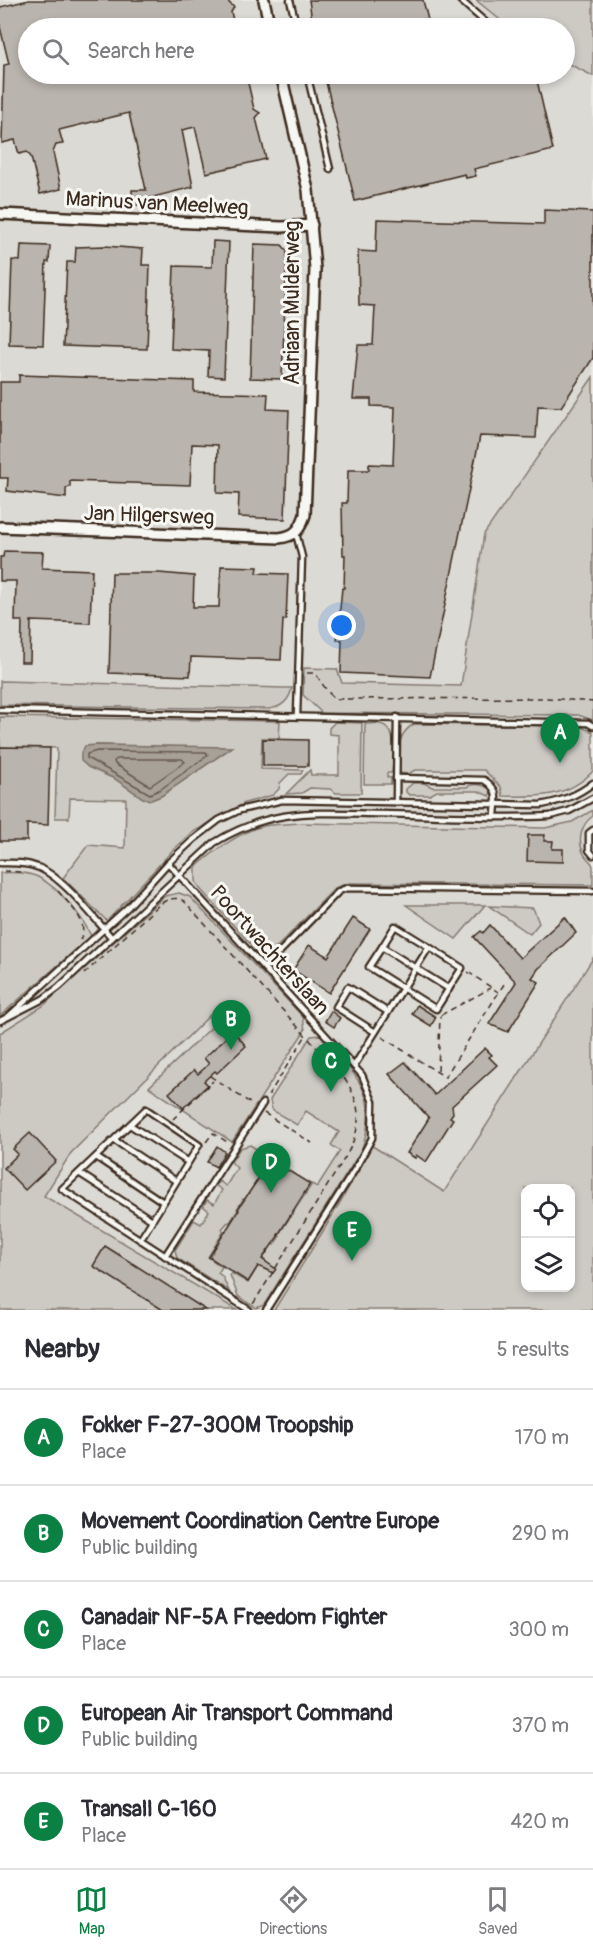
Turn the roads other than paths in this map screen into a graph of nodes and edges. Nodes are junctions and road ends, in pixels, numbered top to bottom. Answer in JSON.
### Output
{"nodes":[{"id":1,"x":264,"y":0,"type":"edge"},
{"id":2,"x":290,"y":0,"type":"edge"},
{"id":3,"x":460,"y":0,"type":"edge"},
{"id":4,"x":268,"y":18,"type":"edge"},
{"id":5,"x":294,"y":18,"type":"edge"},
{"id":6,"x":481,"y":18,"type":"edge"},
{"id":7,"x":283,"y":84,"type":"edge"},
{"id":8,"x":309,"y":84,"type":"edge"},
{"id":9,"x":330,"y":169,"type":"dead end"},
{"id":10,"x":0,"y":214,"type":"edge"},
{"id":11,"x":312,"y":225,"type":"junction"},
{"id":12,"x":0,"y":527,"type":"edge"},
{"id":13,"x":296,"y":533,"type":"junction"},
{"id":14,"x":0,"y":710,"type":"edge"},
{"id":15,"x":297,"y":715,"type":"junction"},
{"id":16,"x":397,"y":717,"type":"junction"},
{"id":17,"x":593,"y":726,"type":"edge"},
{"id":18,"x":396,"y":778,"type":"junction"},
{"id":19,"x":593,"y":783,"type":"edge"},
{"id":20,"x":593,"y":798,"type":"edge"},
{"id":21,"x":396,"y":802,"type":"junction"},
{"id":22,"x":496,"y":804,"type":"junction"},
{"id":23,"x":495,"y":816,"type":"junction"},
{"id":24,"x":593,"y":830,"type":"edge"},
{"id":25,"x":593,"y":855,"type":"edge"},
{"id":26,"x":0,"y":863,"type":"edge"},
{"id":27,"x":168,"y":863,"type":"junction"},
{"id":28,"x":179,"y":875,"type":"junction"},
{"id":29,"x":593,"y":891,"type":"edge"},
{"id":30,"x":104,"y":929,"type":"junction"},
{"id":31,"x":112,"y":938,"type":"junction"},
{"id":32,"x":382,"y":947,"type":"junction"},
{"id":33,"x":429,"y":947,"type":"junction"},
{"id":34,"x":264,"y":968,"type":"junction"},
{"id":35,"x":416,"y":968,"type":"junction"},
{"id":36,"x":403,"y":989,"type":"junction"},
{"id":37,"x":449,"y":989,"type":"junction"},
{"id":38,"x":388,"y":1012,"type":"junction"},
{"id":39,"x":9,"y":1016,"type":"junction"},
{"id":40,"x":0,"y":1021,"type":"edge"},
{"id":41,"x":375,"y":1032,"type":"junction"},
{"id":42,"x":354,"y":1066,"type":"junction"},
{"id":43,"x":263,"y":1103,"type":"road end"},
{"id":44,"x":130,"y":1125,"type":"junction"},
{"id":45,"x":114,"y":1140,"type":"junction"},
{"id":46,"x":96,"y":1157,"type":"junction"},
{"id":47,"x":188,"y":1162,"type":"junction"},
{"id":48,"x":79,"y":1173,"type":"junction"},
{"id":49,"x":176,"y":1181,"type":"junction"},
{"id":50,"x":164,"y":1202,"type":"junction"},
{"id":51,"x":152,"y":1220,"type":"junction"},
{"id":52,"x":140,"y":1240,"type":"junction"},
{"id":53,"x":165,"y":1256,"type":"junction"},
{"id":54,"x":249,"y":1310,"type":"edge"},
{"id":55,"x":266,"y":1310,"type":"edge"}],
"edges":[{"from":1,"to":4,"type":"street"},
{"from":2,"to":5,"type":"lane"},
{"from":3,"to":6,"type":"lane"},
{"from":7,"to":11,"type":"street","name":"Adriaan Mulderweg"},
{"from":8,"to":9,"type":"lane"},
{"from":10,"to":11,"type":"street","name":"Marinus van Meelweg"},
{"from":11,"to":13,"type":"street","name":"Adriaan Mulderweg"},
{"from":12,"to":13,"type":"street","name":"Jan Hilgersweg"},
{"from":13,"to":15,"type":"lane"},
{"from":14,"to":15,"type":"lane"},
{"from":15,"to":16,"type":"lane"},
{"from":16,"to":17,"type":"lane"},
{"from":16,"to":18,"type":"lane"},
{"from":18,"to":21,"type":"lane"},
{"from":18,"to":22,"type":"lane"},
{"from":19,"to":22,"type":"lane"},
{"from":20,"to":23,"type":"lane"},
{"from":21,"to":22,"type":"lane"},
{"from":21,"to":27,"type":"lane"},
{"from":22,"to":23,"type":"lane"},
{"from":23,"to":28,"type":"lane"},
{"from":24,"to":25,"type":"lane"},
{"from":26,"to":30,"type":"lane"},
{"from":27,"to":28,"type":"lane","name":"Poortwachterslaan"},
{"from":27,"to":30,"type":"lane"},
{"from":28,"to":31,"type":"lane"},
{"from":28,"to":34,"type":"lane","name":"Poortwachterslaan"},
{"from":29,"to":34,"type":"lane"},
{"from":30,"to":31,"type":"lane"},
{"from":30,"to":39,"type":"lane"},
{"from":31,"to":39,"type":"lane"},
{"from":32,"to":33,"type":"lane"},
{"from":32,"to":35,"type":"lane"},
{"from":32,"to":36,"type":"lane"},
{"from":33,"to":35,"type":"lane"},
{"from":33,"to":37,"type":"lane"},
{"from":34,"to":42,"type":"lane","name":"Poortwachterslaan"},
{"from":35,"to":36,"type":"lane"},
{"from":35,"to":37,"type":"lane"},
{"from":36,"to":37,"type":"lane"},
{"from":36,"to":38,"type":"lane"},
{"from":38,"to":41,"type":"lane"},
{"from":38,"to":41,"type":"lane"},
{"from":39,"to":40,"type":"lane"},
{"from":41,"to":42,"type":"lane"},
{"from":42,"to":55,"type":"lane","name":"Poortwachterslaan"},
{"from":43,"to":53,"type":"lane"},
{"from":44,"to":45,"type":"lane"},
{"from":44,"to":47,"type":"lane"},
{"from":44,"to":47,"type":"lane"},
{"from":45,"to":46,"type":"lane"},
{"from":45,"to":49,"type":"lane"},
{"from":46,"to":48,"type":"lane"},
{"from":46,"to":50,"type":"lane"},
{"from":47,"to":49,"type":"lane"},
{"from":48,"to":51,"type":"lane"},
{"from":48,"to":52,"type":"lane"},
{"from":49,"to":50,"type":"lane"},
{"from":50,"to":51,"type":"lane"},
{"from":51,"to":52,"type":"lane"},
{"from":52,"to":53,"type":"lane"},
{"from":53,"to":54,"type":"lane"}]}
